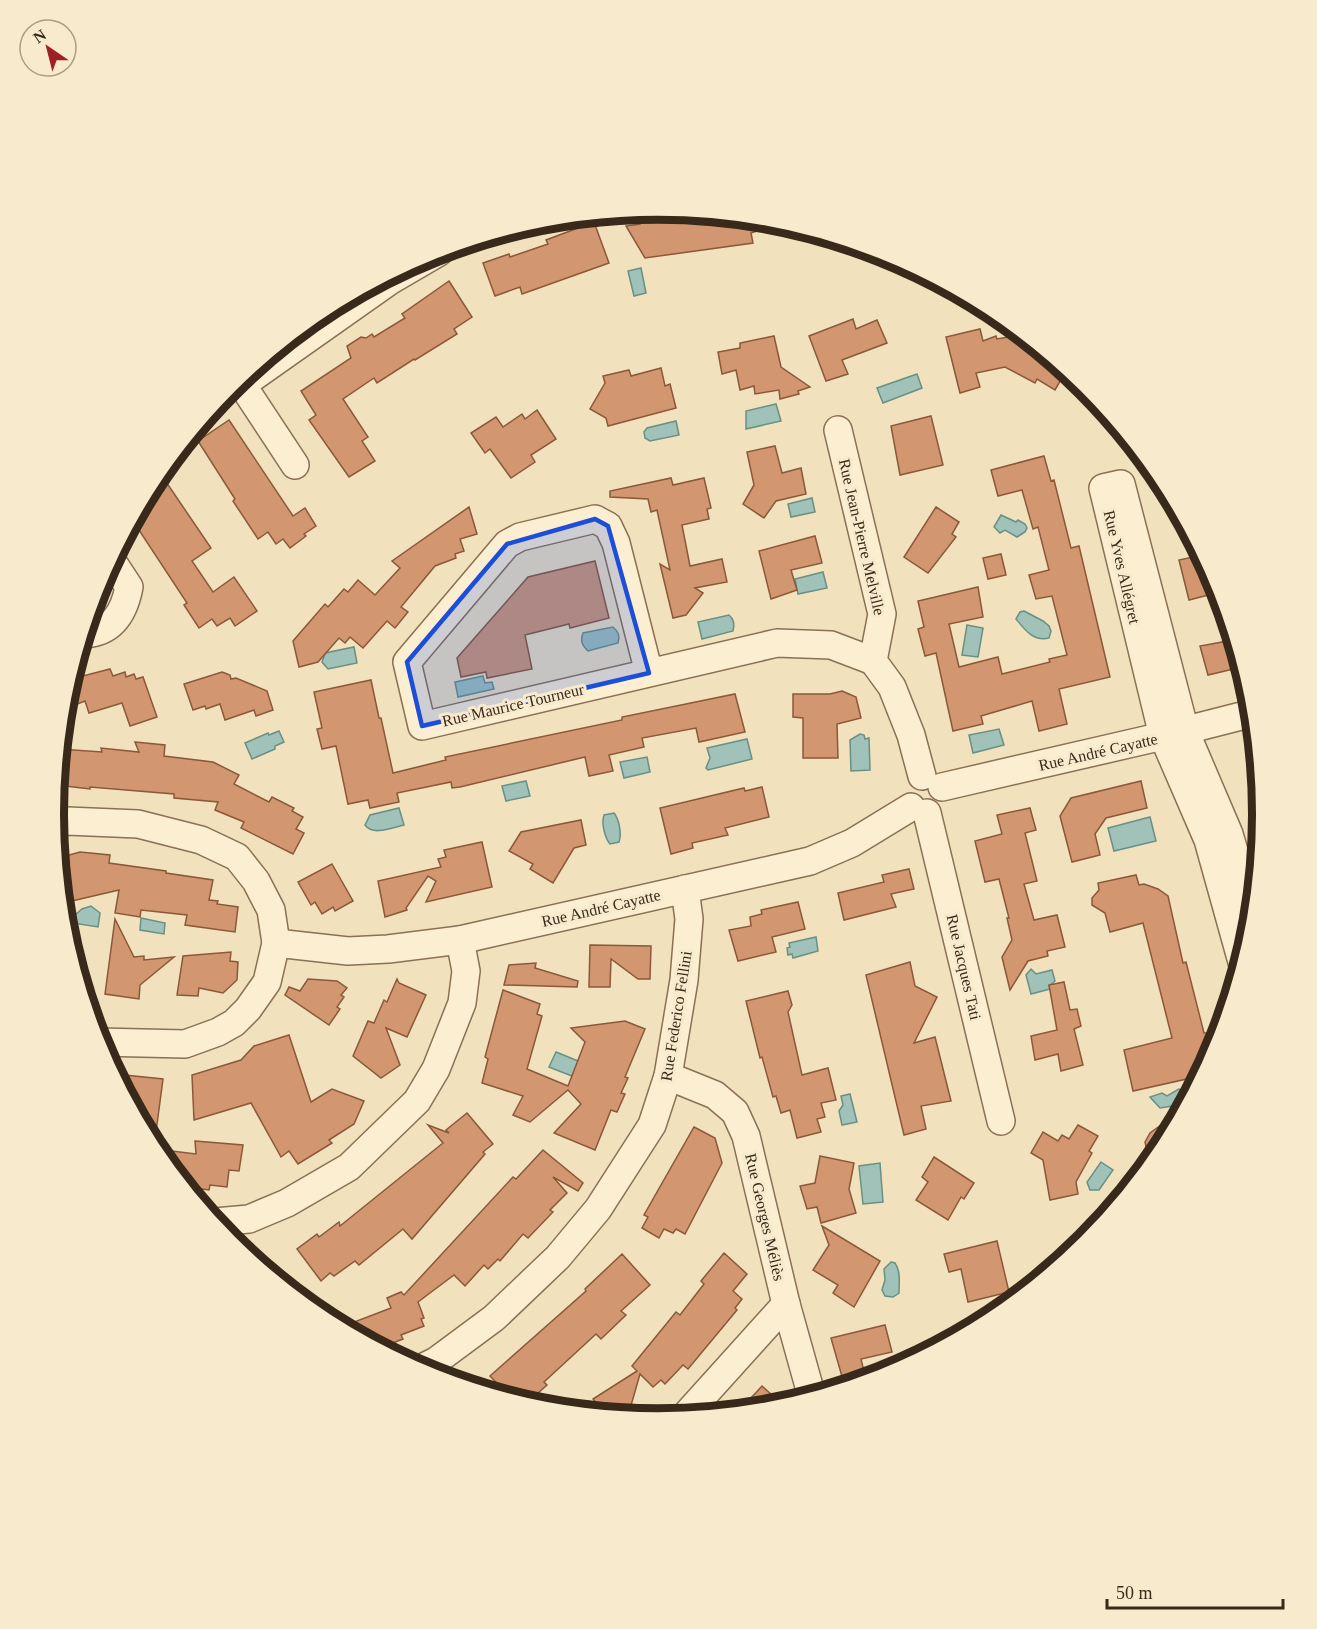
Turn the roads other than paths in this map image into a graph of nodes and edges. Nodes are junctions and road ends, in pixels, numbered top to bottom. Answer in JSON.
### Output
{"nodes":[{"id":1,"x":361,"y":301,"type":"edge"},
{"id":2,"x":286,"y":352,"type":"edge"},
{"id":3,"x":244,"y":388,"type":"edge"},
{"id":4,"x":838,"y":430,"type":"dead end"},
{"id":5,"x":296,"y":465,"type":"dead end"},
{"id":6,"x":118,"y":570,"type":"edge"},
{"id":7,"x":93,"y":633,"type":"edge"},
{"id":8,"x":873,"y":661,"type":"junction"},
{"id":9,"x":649,"y":673,"type":"junction"},
{"id":10,"x":1244,"y":715,"type":"edge"},
{"id":11,"x":1174,"y":733,"type":"junction"},
{"id":12,"x":932,"y":782,"type":"junction"},
{"id":13,"x":919,"y":810,"type":"junction"},
{"id":14,"x":64,"y":821,"type":"edge"},
{"id":15,"x":685,"y":889,"type":"junction"},
{"id":16,"x":1247,"y":895,"type":"edge"},
{"id":17,"x":460,"y":940,"type":"junction"},
{"id":18,"x":276,"y":944,"type":"junction"},
{"id":19,"x":1237,"y":945,"type":"edge"},
{"id":20,"x":110,"y":1042,"type":"edge"},
{"id":21,"x":668,"y":1076,"type":"junction"},
{"id":22,"x":1001,"y":1121,"type":"dead end"},
{"id":23,"x":226,"y":1221,"type":"edge"},
{"id":24,"x":786,"y":1304,"type":"junction"},
{"id":25,"x":432,"y":1363,"type":"edge"},
{"id":26,"x":810,"y":1389,"type":"edge"},
{"id":27,"x":693,"y":1407,"type":"edge"}],
"edges":[{"from":1,"to":2,"type":"street"},
{"from":3,"to":5,"type":"street"},
{"from":4,"to":8,"type":"street","name":"Rue Jean-Pierre Melville"},
{"from":6,"to":7,"type":"street"},
{"from":8,"to":9,"type":"street","name":"Rue Maurice Tourneur"},
{"from":8,"to":12,"type":"street"},
{"from":9,"to":9,"type":"street","name":"Rue Maurice Tourneur"},
{"from":10,"to":11,"type":"street","name":"Rue André Cayatte"},
{"from":11,"to":11,"type":"street","name":"Rue Yves Allégret"},
{"from":11,"to":12,"type":"street","name":"Rue André Cayatte"},
{"from":11,"to":16,"type":"street"},
{"from":11,"to":19,"type":"street"},
{"from":12,"to":13,"type":"street","name":"Rue Jacques Tati"},
{"from":13,"to":15,"type":"street","name":"Rue André Cayatte"},
{"from":13,"to":22,"type":"street","name":"Rue Jacques Tati"},
{"from":14,"to":18,"type":"street"},
{"from":15,"to":17,"type":"street","name":"Rue André Cayatte"},
{"from":15,"to":21,"type":"street","name":"Rue Federico Fellini"},
{"from":17,"to":18,"type":"street","name":"Rue André Cayatte"},
{"from":17,"to":23,"type":"street"},
{"from":18,"to":20,"type":"street"},
{"from":21,"to":24,"type":"street","name":"Rue Georges Méliès"},
{"from":21,"to":25,"type":"street","name":"Rue Federico Fellini"},
{"from":24,"to":26,"type":"street","name":"Rue Georges Méliès"},
{"from":24,"to":27,"type":"street"}]}
